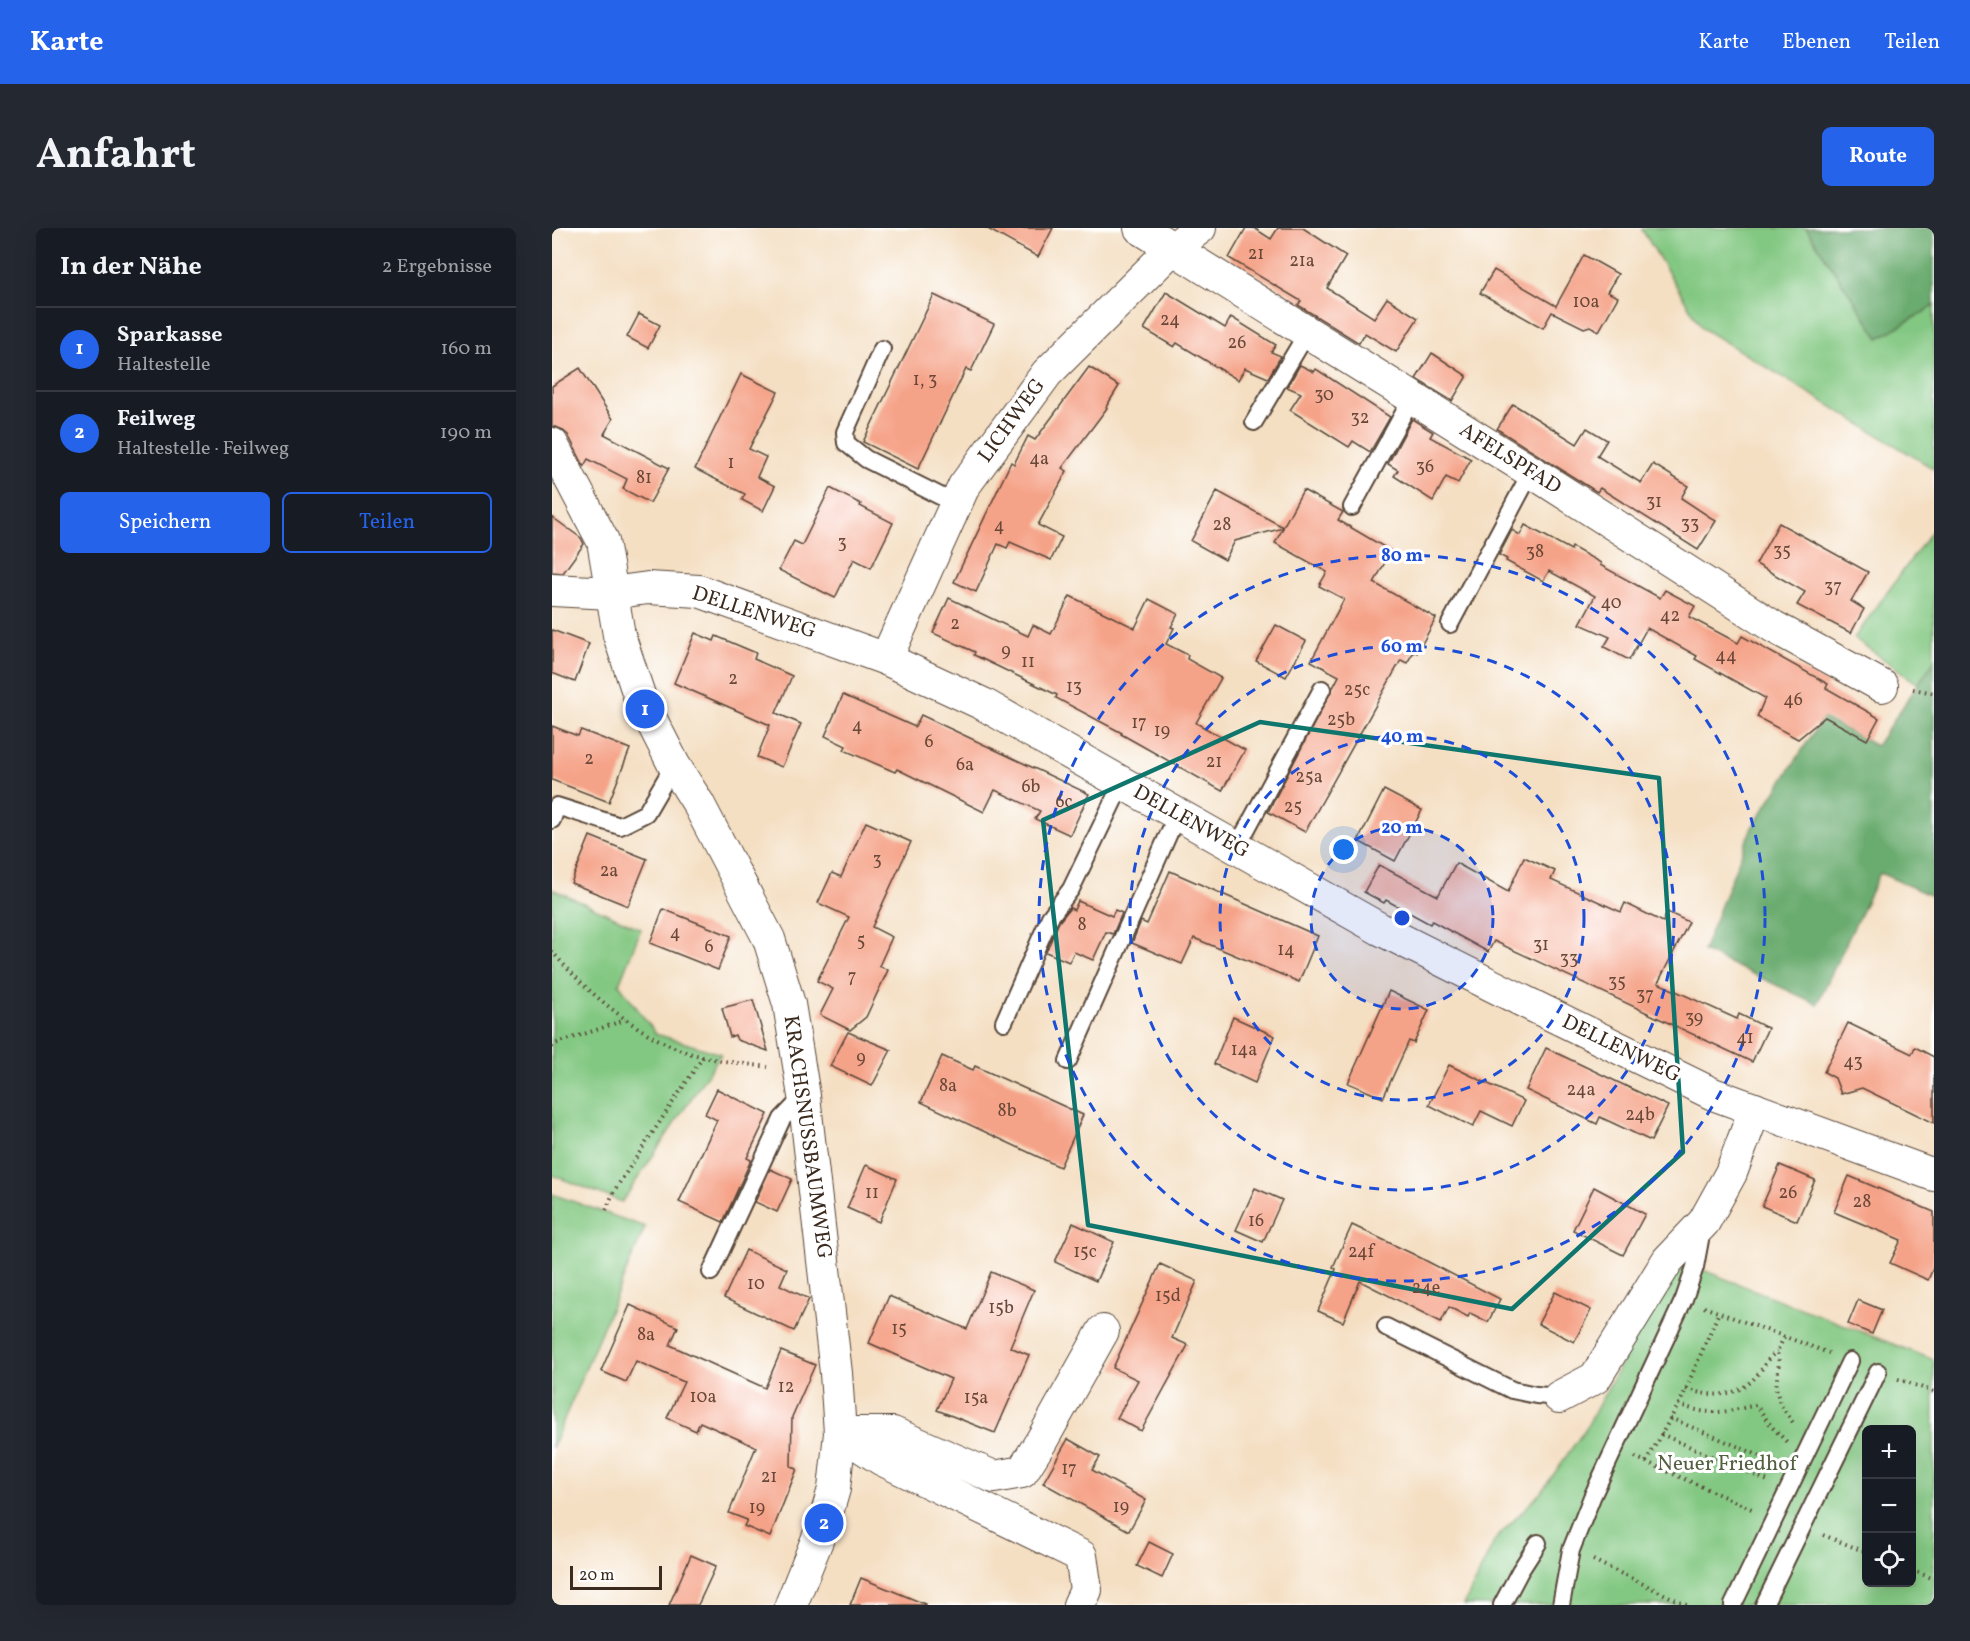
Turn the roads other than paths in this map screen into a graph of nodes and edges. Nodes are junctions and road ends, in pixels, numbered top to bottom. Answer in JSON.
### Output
{"nodes":[{"id":1,"x":1140,"y":228,"type":"edge"},
{"id":2,"x":1200,"y":228,"type":"edge"},
{"id":3,"x":1172,"y":249,"type":"junction"},
{"id":4,"x":1307,"y":333,"type":"junction"},
{"id":5,"x":882,"y":349,"type":"dead end"},
{"id":6,"x":1412,"y":398,"type":"junction"},
{"id":7,"x":1254,"y":422,"type":"dead end"},
{"id":8,"x":552,"y":444,"type":"edge"},
{"id":9,"x":1531,"y":472,"type":"junction"},
{"id":10,"x":956,"y":504,"type":"junction"},
{"id":11,"x":1352,"y":507,"type":"dead end"},
{"id":12,"x":552,"y":590,"type":"edge"},
{"id":13,"x":611,"y":593,"type":"junction"},
{"id":14,"x":1450,"y":624,"type":"dead end"},
{"id":15,"x":886,"y":658,"type":"junction"},
{"id":16,"x":1882,"y":686,"type":"dead end"},
{"id":17,"x":1322,"y":689,"type":"dead end"},
{"id":18,"x":674,"y":765,"type":"junction"},
{"id":19,"x":1122,"y":783,"type":"junction"},
{"id":20,"x":1177,"y":814,"type":"junction"},
{"id":21,"x":552,"y":820,"type":"edge"},
{"id":22,"x":1236,"y":847,"type":"junction"},
{"id":23,"x":1004,"y":1022,"type":"dead end"},
{"id":24,"x":1068,"y":1061,"type":"dead end"},
{"id":25,"x":802,"y":1084,"type":"junction"},
{"id":26,"x":1755,"y":1109,"type":"junction"},
{"id":27,"x":1934,"y":1175,"type":"edge"},
{"id":28,"x":1704,"y":1222,"type":"junction"},
{"id":29,"x":711,"y":1272,"type":"dead end"},
{"id":30,"x":1386,"y":1327,"type":"dead end"},
{"id":31,"x":1103,"y":1331,"type":"dead end"},
{"id":32,"x":1850,"y":1361,"type":"road end"},
{"id":33,"x":1878,"y":1372,"type":"road end"},
{"id":34,"x":1559,"y":1397,"type":"joint"},
{"id":35,"x":840,"y":1433,"type":"junction"},
{"id":36,"x":1538,"y":1543,"type":"dead end"},
{"id":37,"x":791,"y":1605,"type":"edge"},
{"id":38,"x":1079,"y":1605,"type":"edge"},
{"id":39,"x":1502,"y":1605,"type":"edge"},
{"id":40,"x":1561,"y":1605,"type":"edge"},
{"id":41,"x":1734,"y":1605,"type":"edge"},
{"id":42,"x":1764,"y":1605,"type":"edge"}],
"edges":[{"from":1,"to":3,"type":"street","name":"AFELSPFAD"},
{"from":2,"to":3,"type":"street","name":"LICHWEG"},
{"from":3,"to":4,"type":"street","name":"AFELSPFAD"},
{"from":3,"to":10,"type":"street","name":"LICHWEG"},
{"from":4,"to":6,"type":"street","name":"AFELSPFAD"},
{"from":4,"to":7,"type":"lane"},
{"from":5,"to":10,"type":"lane"},
{"from":6,"to":9,"type":"street","name":"AFELSPFAD"},
{"from":6,"to":11,"type":"lane"},
{"from":8,"to":13,"type":"street","name":"KRACHSNUSSBAUMWEG"},
{"from":9,"to":14,"type":"lane"},
{"from":9,"to":16,"type":"street","name":"AFELSPFAD"},
{"from":10,"to":15,"type":"street","name":"LICHWEG"},
{"from":12,"to":13,"type":"street","name":"DELLENWEG"},
{"from":13,"to":15,"type":"street","name":"DELLENWEG"},
{"from":13,"to":18,"type":"street","name":"KRACHSNUSSBAUMWEG"},
{"from":15,"to":19,"type":"street","name":"DELLENWEG"},
{"from":17,"to":22,"type":"lane"},
{"from":18,"to":21,"type":"lane"},
{"from":18,"to":25,"type":"street","name":"KRACHSNUSSBAUMWEG"},
{"from":19,"to":20,"type":"street","name":"DELLENWEG"},
{"from":19,"to":23,"type":"lane"},
{"from":20,"to":22,"type":"street","name":"DELLENWEG"},
{"from":20,"to":24,"type":"lane"},
{"from":22,"to":26,"type":"street","name":"DELLENWEG"},
{"from":25,"to":29,"type":"lane"},
{"from":25,"to":35,"type":"street","name":"KRACHSNUSSBAUMWEG"},
{"from":26,"to":27,"type":"street","name":"DELLENWEG"},
{"from":26,"to":28,"type":"street"},
{"from":28,"to":34,"type":"street"},
{"from":28,"to":40,"type":"lane"},
{"from":30,"to":34,"type":"lane"},
{"from":31,"to":35,"type":"street"},
{"from":32,"to":41,"type":"lane"},
{"from":33,"to":42,"type":"lane"},
{"from":35,"to":37,"type":"street","name":"KRACHSNUSSBAUMWEG"},
{"from":35,"to":38,"type":"street"},
{"from":36,"to":39,"type":"lane"}]}
